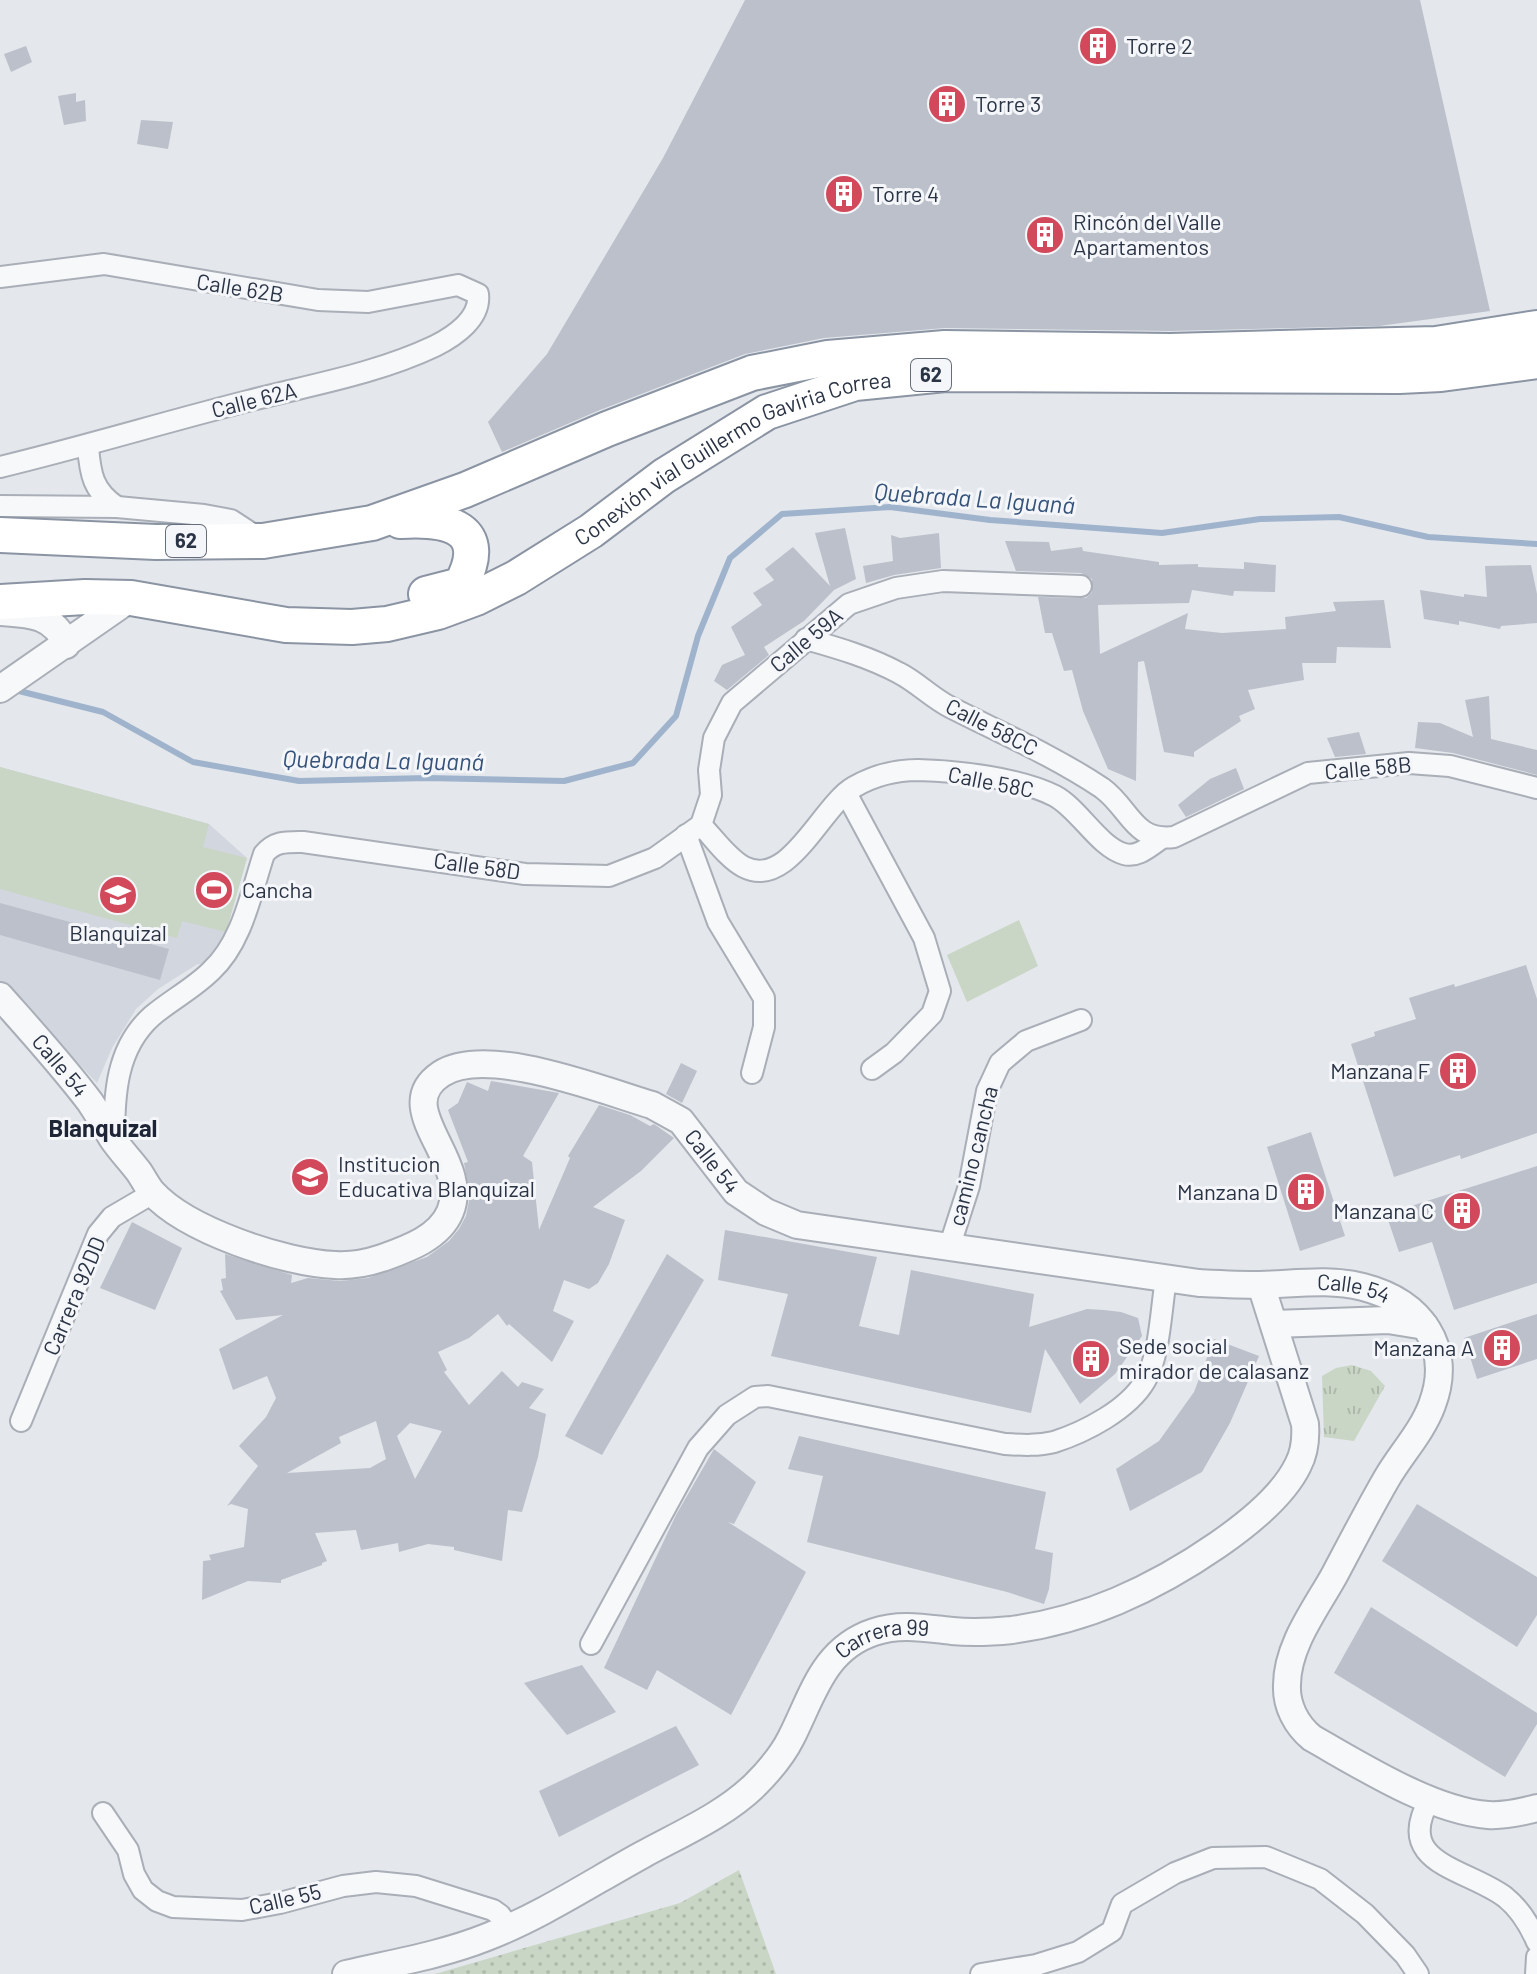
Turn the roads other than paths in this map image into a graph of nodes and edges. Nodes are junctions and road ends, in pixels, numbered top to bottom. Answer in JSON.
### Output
{"nodes":[{"id":1,"x":0,"y":277,"type":"edge"},
{"id":2,"x":478,"y":294,"type":"joint"},
{"id":3,"x":1537,"y":328,"type":"edge"},
{"id":4,"x":1537,"y":361,"type":"edge"},
{"id":5,"x":88,"y":446,"type":"junction"},
{"id":6,"x":0,"y":467,"type":"edge"},
{"id":7,"x":0,"y":506,"type":"edge"},
{"id":8,"x":57,"y":506,"type":"junction"},
{"id":9,"x":117,"y":507,"type":"junction"},
{"id":10,"x":372,"y":523,"type":"junction"},
{"id":11,"x":0,"y":535,"type":"edge"},
{"id":12,"x":263,"y":541,"type":"junction"},
{"id":13,"x":1081,"y":586,"type":"dead end"},
{"id":14,"x":131,"y":598,"type":"junction"},
{"id":15,"x":0,"y":602,"type":"edge"},
{"id":16,"x":0,"y":612,"type":"edge"},
{"id":17,"x":387,"y":624,"type":"junction"},
{"id":18,"x":806,"y":639,"type":"junction"},
{"id":19,"x":66,"y":645,"type":"junction"},
{"id":20,"x":0,"y":689,"type":"edge"},
{"id":21,"x":1537,"y":788,"type":"edge"},
{"id":22,"x":846,"y":793,"type":"junction"},
{"id":23,"x":693,"y":830,"type":"junction"},
{"id":24,"x":1162,"y":838,"type":"junction"},
{"id":25,"x":264,"y":854,"type":"joint"},
{"id":26,"x":0,"y":996,"type":"edge"},
{"id":27,"x":1081,"y":1020,"type":"dead end"},
{"id":28,"x":872,"y":1069,"type":"dead end"},
{"id":29,"x":752,"y":1073,"type":"dead end"},
{"id":30,"x":114,"y":1140,"type":"junction"},
{"id":31,"x":153,"y":1193,"type":"junction"},
{"id":32,"x":949,"y":1248,"type":"junction"},
{"id":33,"x":1166,"y":1279,"type":"junction"},
{"id":34,"x":1261,"y":1285,"type":"junction"},
{"id":35,"x":1274,"y":1324,"type":"junction"},
{"id":36,"x":1425,"y":1326,"type":"junction"},
{"id":37,"x":21,"y":1421,"type":"dead end"},
{"id":38,"x":591,"y":1644,"type":"dead end"},
{"id":39,"x":1430,"y":1799,"type":"junction"},
{"id":40,"x":1537,"y":1808,"type":"edge"},
{"id":41,"x":103,"y":1813,"type":"dead end"},
{"id":42,"x":509,"y":1927,"type":"junction"},
{"id":43,"x":1537,"y":1942,"type":"edge"},
{"id":44,"x":1537,"y":1957,"type":"edge"},
{"id":45,"x":346,"y":1974,"type":"edge"},
{"id":46,"x":981,"y":1974,"type":"edge"},
{"id":47,"x":1418,"y":1974,"type":"edge"},
{"id":48,"x":1536,"y":1974,"type":"edge"}],
"edges":[{"from":1,"to":2,"type":"street","name":"Calle 62B"},
{"from":2,"to":5,"type":"street","name":"Calle 62A"},
{"from":3,"to":10,"type":"highway","name":"Conexión vial Guillermo Gaviria Correa","number":"62"},
{"from":4,"to":17,"type":"highway","name":"Conexión vial Guillermo Gaviria Correa","number":"62"},
{"from":5,"to":6,"type":"street","name":"Calle 62A"},
{"from":5,"to":8,"type":"street"},
{"from":5,"to":9,"type":"street"},
{"from":7,"to":8,"type":"street"},
{"from":8,"to":9,"type":"street"},
{"from":9,"to":12,"type":"street"},
{"from":10,"to":12,"type":"highway","name":"Conexión vial Guillermo Gaviria Correa","number":"62"},
{"from":10,"to":17,"type":"highway"},
{"from":11,"to":12,"type":"highway","name":"Conexión vial Guillermo Gaviria Correa","number":"62"},
{"from":13,"to":18,"type":"street","name":"Calle 59A"},
{"from":14,"to":15,"type":"highway","name":"Conexión vial Guillermo Gaviria Correa","number":"62"},
{"from":14,"to":17,"type":"highway","name":"Conexión vial Guillermo Gaviria Correa","number":"62"},
{"from":14,"to":19,"type":"street"},
{"from":16,"to":19,"type":"street"},
{"from":18,"to":23,"type":"street","name":"Calle 59A"},
{"from":18,"to":24,"type":"street","name":"Calle 58CC"},
{"from":19,"to":20,"type":"street"},
{"from":21,"to":24,"type":"street","name":"Calle 58B"},
{"from":22,"to":23,"type":"street","name":"Calle 58C"},
{"from":22,"to":24,"type":"street","name":"Calle 58C"},
{"from":22,"to":28,"type":"street"},
{"from":23,"to":25,"type":"street","name":"Calle 58D"},
{"from":23,"to":29,"type":"street"},
{"from":25,"to":30,"type":"street","name":"Calle 54"},
{"from":26,"to":30,"type":"street","name":"Calle 54"},
{"from":27,"to":32,"type":"street","name":"camino cancha"},
{"from":30,"to":31,"type":"street","name":"Calle 54"},
{"from":31,"to":32,"type":"street","name":"Calle 54"},
{"from":31,"to":37,"type":"street","name":"Carrera 92DD"},
{"from":32,"to":33,"type":"street","name":"Calle 54"},
{"from":33,"to":34,"type":"street","name":"Calle 54"},
{"from":33,"to":38,"type":"street"},
{"from":34,"to":35,"type":"street","name":"Carrera 99"},
{"from":34,"to":36,"type":"street","name":"Calle 54"},
{"from":35,"to":36,"type":"street","name":"Calle 54"},
{"from":35,"to":42,"type":"street","name":"Carrera 99"},
{"from":36,"to":39,"type":"street","name":"Calle 54"},
{"from":39,"to":40,"type":"street","name":"Calle 54"},
{"from":39,"to":43,"type":"street"},
{"from":41,"to":42,"type":"street","name":"Calle 55"},
{"from":42,"to":45,"type":"street","name":"Carrera 99"},
{"from":44,"to":48,"type":"street"},
{"from":46,"to":47,"type":"street"}]}
